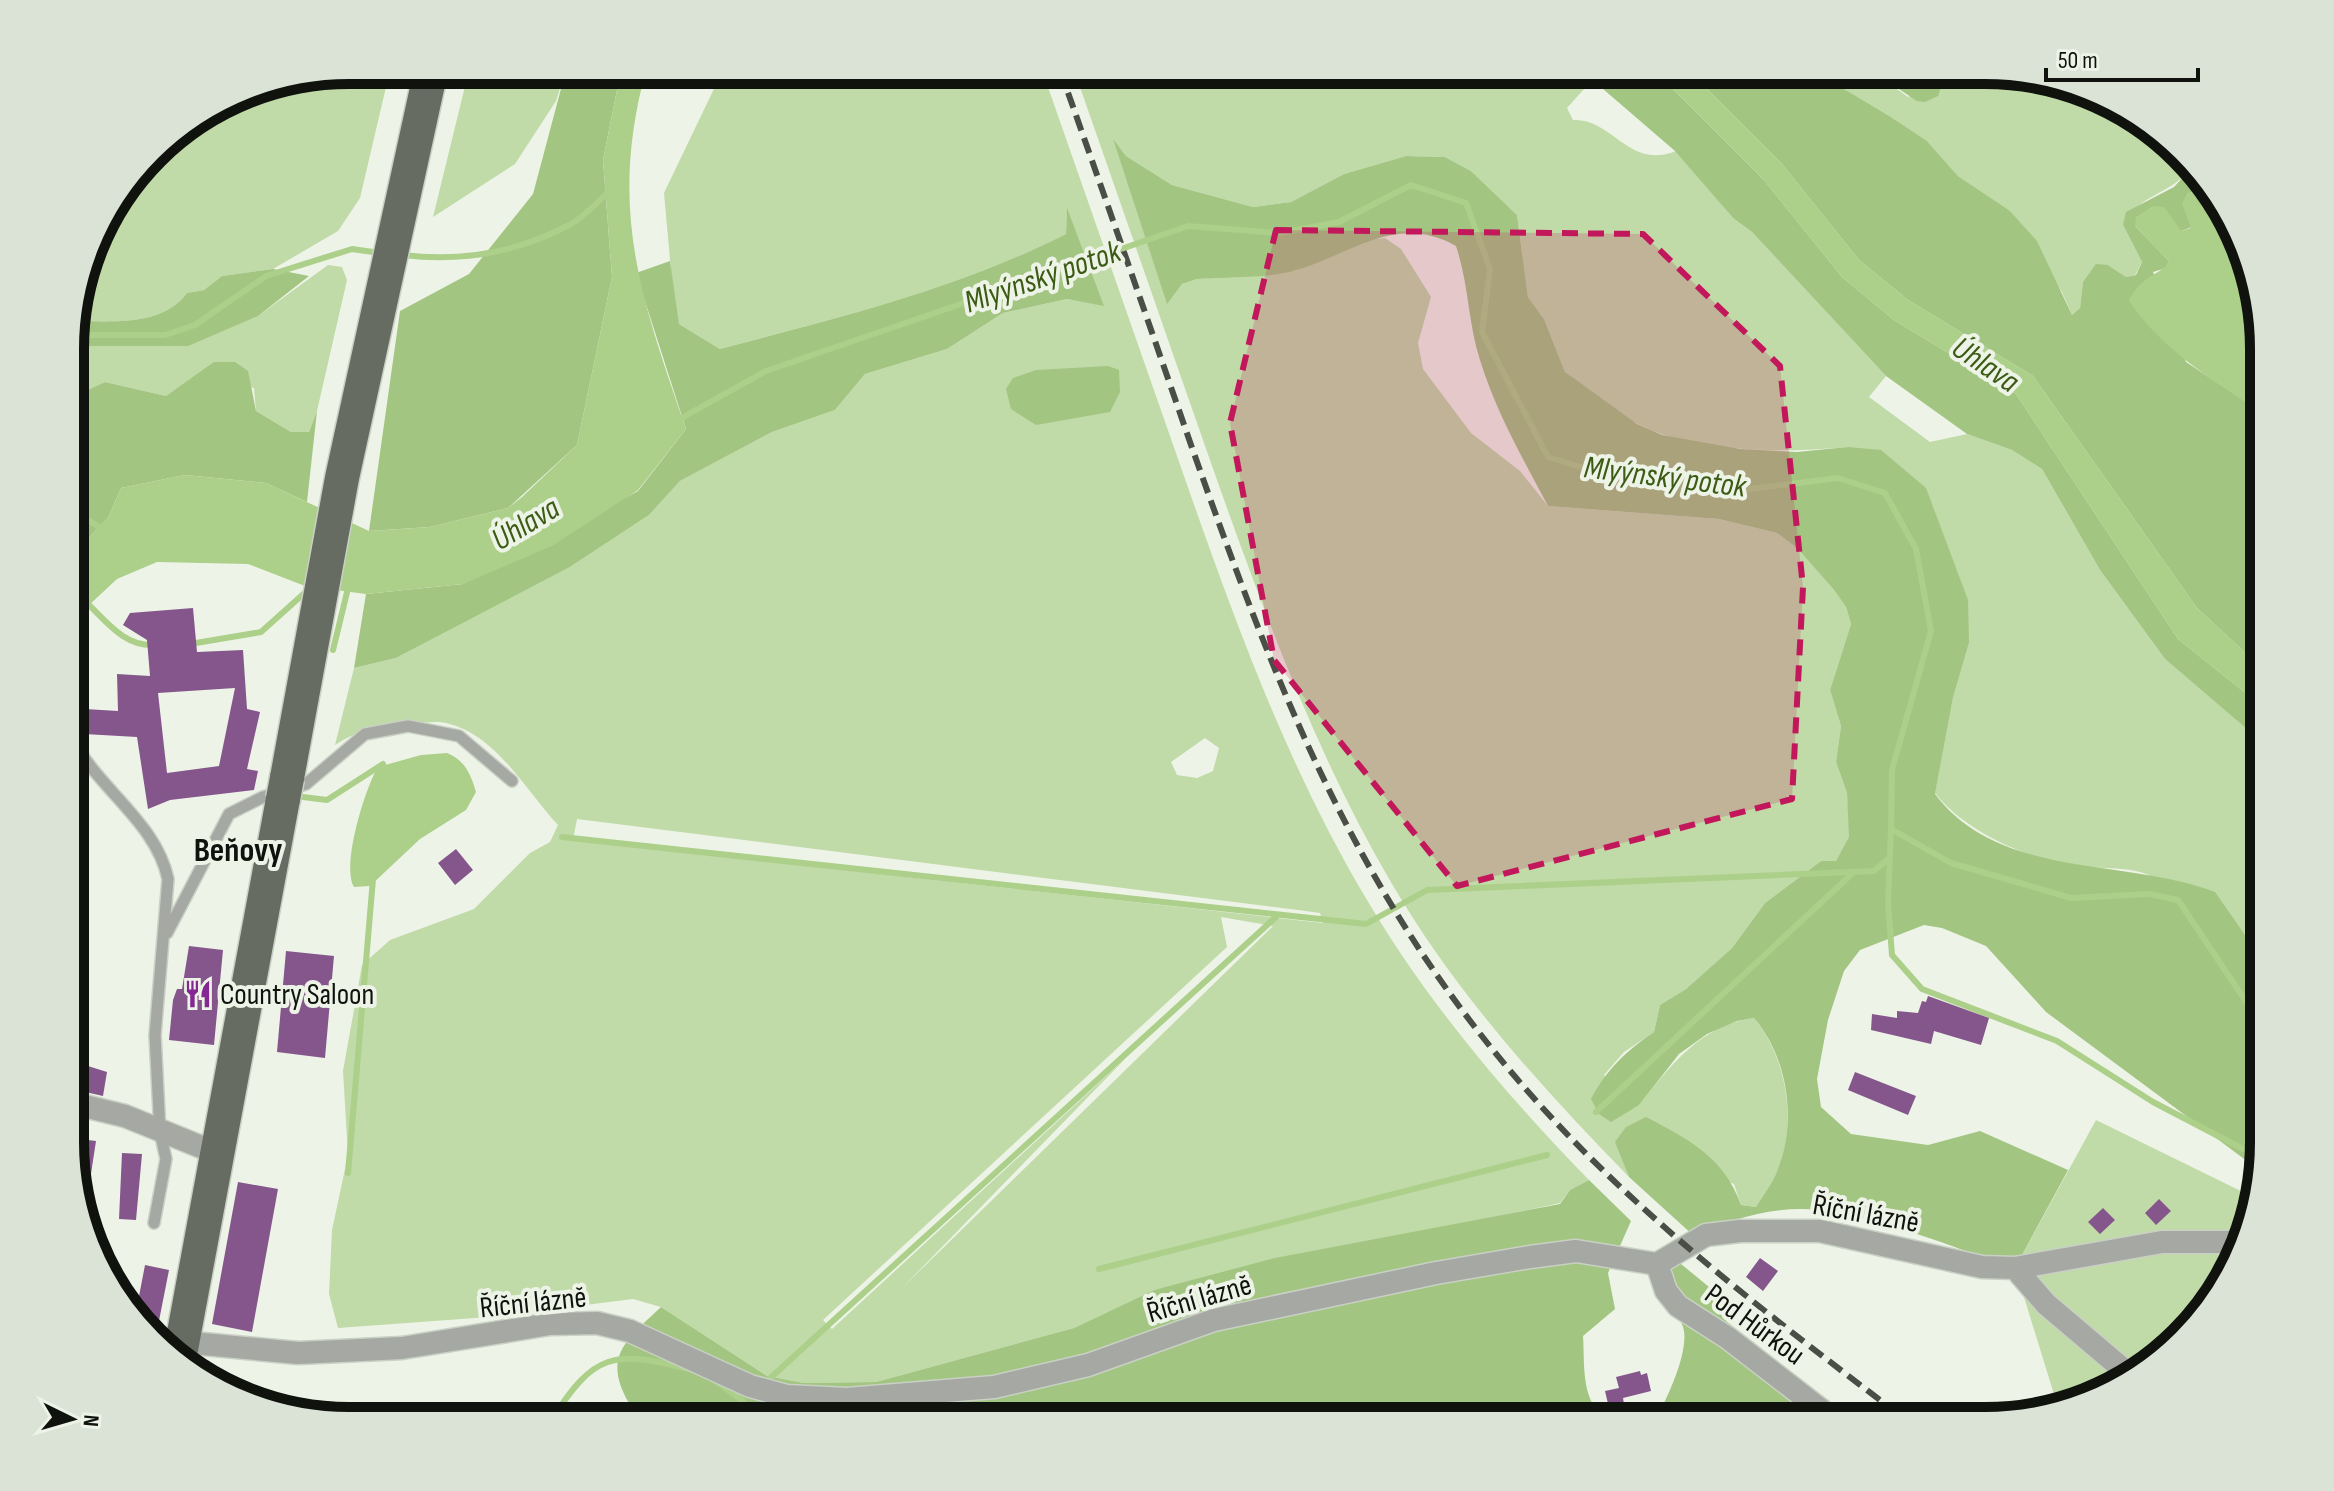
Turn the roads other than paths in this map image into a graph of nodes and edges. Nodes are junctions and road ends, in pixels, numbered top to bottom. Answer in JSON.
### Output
{"nodes":[{"id":1,"x":428,"y":85,"type":"edge"},
{"id":2,"x":84,"y":760,"type":"edge"},
{"id":3,"x":512,"y":781,"type":"dead end"},
{"id":4,"x":268,"y":878,"type":"junction"},
{"id":5,"x":248,"y":921,"type":"dead end"},
{"id":6,"x":165,"y":937,"type":"junction"},
{"id":7,"x":264,"y":984,"type":"dead end"},
{"id":8,"x":226,"y":1037,"type":"dead end"},
{"id":9,"x":246,"y":1083,"type":"dead end"},
{"id":10,"x":84,"y":1106,"type":"edge"},
{"id":11,"x":160,"y":1132,"type":"junction"},
{"id":12,"x":218,"y":1141,"type":"junction"},
{"id":13,"x":154,"y":1223,"type":"dead end"},
{"id":14,"x":2230,"y":1242,"type":"edge"},
{"id":15,"x":1657,"y":1264,"type":"junction"},
{"id":16,"x":2015,"y":1268,"type":"junction"},
{"id":17,"x":182,"y":1347,"type":"edge"},
{"id":18,"x":187,"y":1351,"type":"edge"},
{"id":19,"x":2122,"y":1369,"type":"edge"},
{"id":20,"x":1816,"y":1406,"type":"edge"}],
"edges":[{"from":1,"to":4,"type":"main road"},
{"from":2,"to":6,"type":"lane"},
{"from":3,"to":6,"type":"lane"},
{"from":4,"to":5,"type":"lane"},
{"from":4,"to":7,"type":"lane"},
{"from":4,"to":12,"type":"main road"},
{"from":6,"to":11,"type":"lane"},
{"from":8,"to":12,"type":"lane"},
{"from":9,"to":12,"type":"lane"},
{"from":10,"to":11,"type":"street"},
{"from":11,"to":12,"type":"street"},
{"from":11,"to":13,"type":"lane"},
{"from":12,"to":17,"type":"main road"},
{"from":14,"to":16,"type":"street","name":"Říční lázně"},
{"from":15,"to":16,"type":"street","name":"Říční lázně"},
{"from":15,"to":18,"type":"street","name":"Říční lázně"},
{"from":15,"to":20,"type":"street","name":"Pod Hůrkou"},
{"from":16,"to":19,"type":"street"}]}
